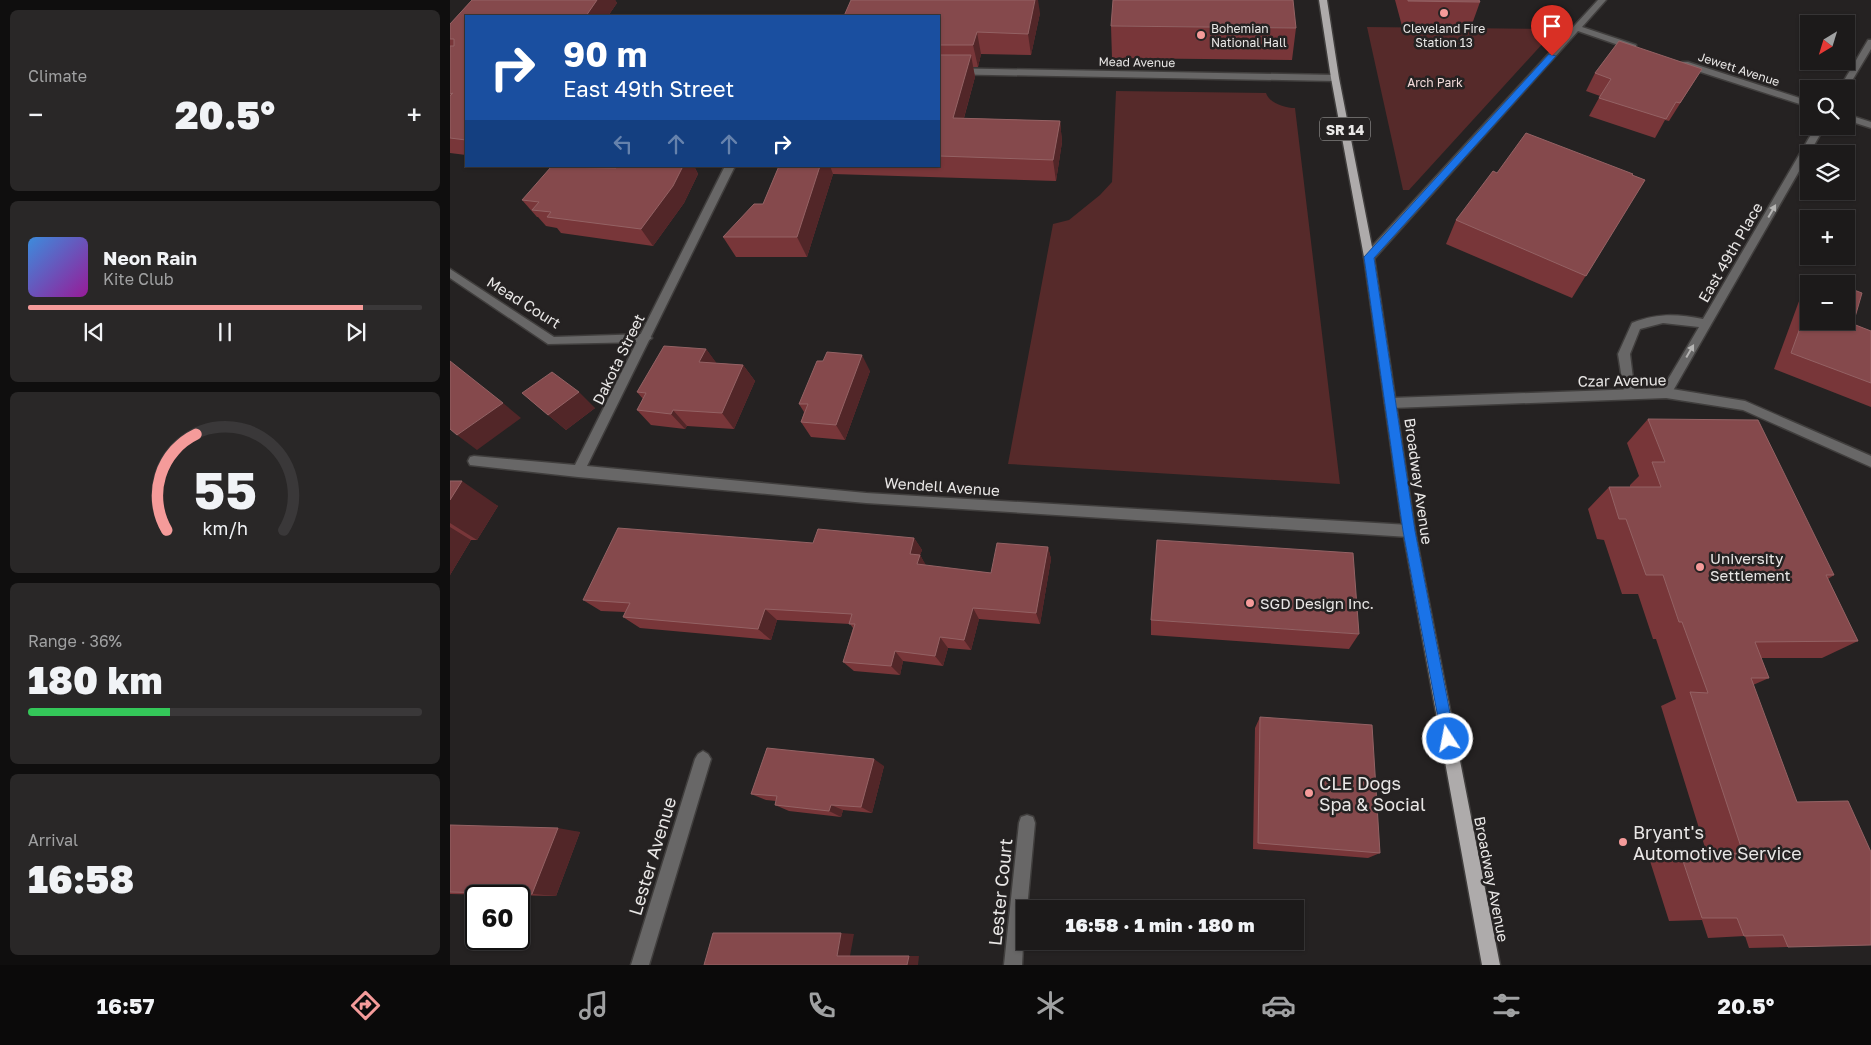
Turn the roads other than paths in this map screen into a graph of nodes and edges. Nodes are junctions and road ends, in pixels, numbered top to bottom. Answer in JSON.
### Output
{"nodes":[{"id":1,"x":1324,"y":0,"type":"edge"},
{"id":2,"x":1602,"y":0,"type":"edge"},
{"id":3,"x":1577,"y":28,"type":"junction"},
{"id":4,"x":1871,"y":42,"type":"edge"},
{"id":5,"x":1645,"y":51,"type":"edge"},
{"id":6,"x":1672,"y":60,"type":"edge"},
{"id":7,"x":940,"y":71,"type":"edge"},
{"id":8,"x":1335,"y":78,"type":"junction"},
{"id":9,"x":1848,"y":80,"type":"edge"},
{"id":10,"x":1800,"y":101,"type":"edge"},
{"id":11,"x":1855,"y":120,"type":"edge"},
{"id":12,"x":1871,"y":126,"type":"edge"},
{"id":13,"x":1816,"y":135,"type":"edge"},
{"id":14,"x":729,"y":167,"type":"edge"},
{"id":15,"x":1369,"y":257,"type":"junction"},
{"id":16,"x":450,"y":273,"type":"edge"},
{"id":17,"x":1706,"y":324,"type":"junction"},
{"id":18,"x":646,"y":338,"type":"junction"},
{"id":19,"x":1666,"y":393,"type":"junction"},
{"id":20,"x":1629,"y":395,"type":"junction"},
{"id":21,"x":1391,"y":403,"type":"junction"},
{"id":22,"x":474,"y":461,"type":"dead end"},
{"id":23,"x":1871,"y":462,"type":"edge"},
{"id":24,"x":578,"y":472,"type":"junction"},
{"id":25,"x":1409,"y":531,"type":"junction"},
{"id":26,"x":703,"y":760,"type":"dead end"},
{"id":27,"x":1027,"y":822,"type":"dead end"},
{"id":28,"x":640,"y":965,"type":"edge"},
{"id":29,"x":1013,"y":965,"type":"edge"},
{"id":30,"x":1491,"y":965,"type":"edge"}],
"edges":[{"from":1,"to":8,"type":"main road","name":"Broadway Avenue","number":"SR 14"},
{"from":2,"to":3,"type":"street"},
{"from":3,"to":5,"type":"street"},
{"from":3,"to":15,"type":"street"},
{"from":4,"to":9,"type":"street"},
{"from":6,"to":10,"type":"street","name":"Jewett Avenue"},
{"from":7,"to":8,"type":"street","name":"Mead Avenue"},
{"from":8,"to":15,"type":"main road","name":"Broadway Avenue","number":"SR 14"},
{"from":11,"to":12,"type":"street"},
{"from":17,"to":13,"type":"street","name":"East 49th Place","one_way":true},
{"from":14,"to":18,"type":"street","name":"Dakota Street"},
{"from":15,"to":21,"type":"main road","name":"Broadway Avenue","number":"SR 14"},
{"from":16,"to":18,"type":"street","name":"Mead Court"},
{"from":19,"to":17,"type":"street","name":"East 49th Place","one_way":true},
{"from":17,"to":20,"type":"street"},
{"from":18,"to":24,"type":"street","name":"Dakota Street"},
{"from":19,"to":20,"type":"street","name":"Czar Avenue"},
{"from":19,"to":23,"type":"street","name":"Czar Avenue"},
{"from":20,"to":21,"type":"street","name":"Czar Avenue"},
{"from":21,"to":25,"type":"main road","name":"Broadway Avenue","number":"SR 14"},
{"from":22,"to":24,"type":"street","name":"Wendell Avenue"},
{"from":24,"to":25,"type":"street","name":"Wendell Avenue"},
{"from":25,"to":30,"type":"main road","name":"Broadway Avenue","number":"SR 14"},
{"from":26,"to":28,"type":"street","name":"Lester Avenue"},
{"from":27,"to":29,"type":"street","name":"Lester Court"}]}
